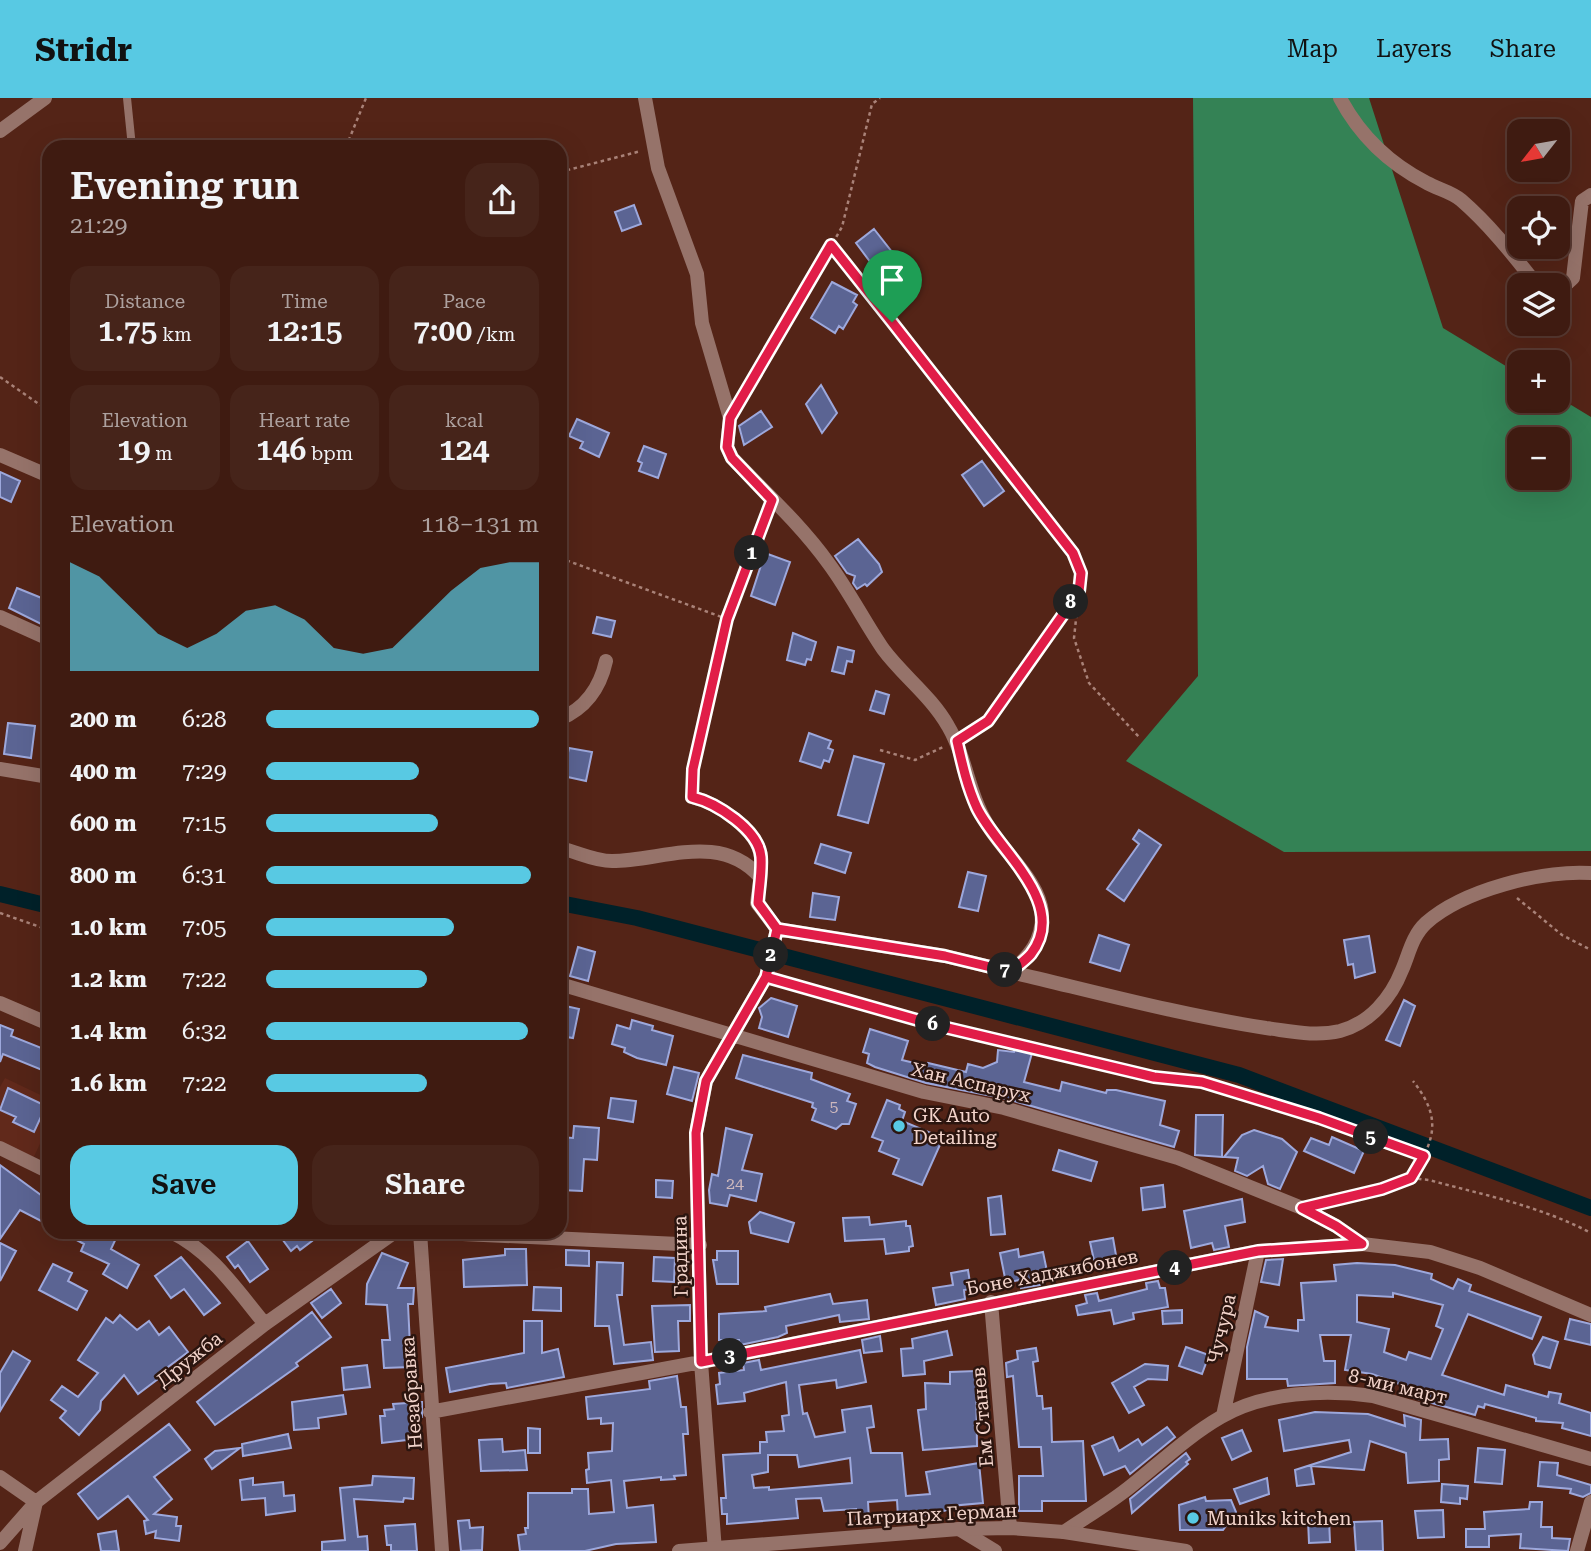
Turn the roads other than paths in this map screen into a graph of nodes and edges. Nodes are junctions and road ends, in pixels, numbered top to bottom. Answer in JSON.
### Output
{"nodes":[{"id":1,"x":45,"y":98,"type":"edge"},
{"id":2,"x":127,"y":98,"type":"edge"},
{"id":3,"x":645,"y":98,"type":"edge"},
{"id":4,"x":1339,"y":98,"type":"edge"},
{"id":5,"x":0,"y":131,"type":"edge"},
{"id":6,"x":131,"y":140,"type":"edge"},
{"id":7,"x":1591,"y":195,"type":"edge"},
{"id":8,"x":1528,"y":273,"type":"edge"},
{"id":9,"x":1570,"y":281,"type":"edge"},
{"id":10,"x":0,"y":455,"type":"edge"},
{"id":11,"x":42,"y":473,"type":"edge"},
{"id":12,"x":0,"y":617,"type":"edge"},
{"id":13,"x":42,"y":636,"type":"edge"},
{"id":14,"x":606,"y":661,"type":"dead end"},
{"id":15,"x":567,"y":716,"type":"edge"},
{"id":16,"x":0,"y":769,"type":"edge"},
{"id":17,"x":42,"y":776,"type":"edge"},
{"id":18,"x":692,"y":797,"type":"road end"},
{"id":19,"x":567,"y":850,"type":"edge"},
{"id":20,"x":1591,"y":873,"type":"edge"},
{"id":21,"x":760,"y":877,"type":"junction"},
{"id":22,"x":777,"y":929,"type":"junction"},
{"id":23,"x":1011,"y":972,"type":"junction"},
{"id":24,"x":567,"y":986,"type":"edge"},
{"id":25,"x":0,"y":1003,"type":"edge"},
{"id":26,"x":42,"y":1021,"type":"edge"},
{"id":27,"x":731,"y":1033,"type":"junction"},
{"id":28,"x":0,"y":1147,"type":"edge"},
{"id":29,"x":42,"y":1168,"type":"edge"},
{"id":30,"x":185,"y":1239,"type":"edge"},
{"id":31,"x":385,"y":1239,"type":"edge"},
{"id":32,"x":419,"y":1239,"type":"edge"},
{"id":33,"x":567,"y":1239,"type":"edge"},
{"id":34,"x":1362,"y":1244,"type":"junction"},
{"id":35,"x":700,"y":1245,"type":"junction"},
{"id":36,"x":1258,"y":1251,"type":"junction"},
{"id":37,"x":991,"y":1302,"type":"junction"},
{"id":38,"x":1591,"y":1315,"type":"edge"},
{"id":39,"x":265,"y":1324,"type":"junction"},
{"id":40,"x":701,"y":1362,"type":"junction"},
{"id":41,"x":430,"y":1412,"type":"junction"},
{"id":42,"x":1223,"y":1416,"type":"junction"},
{"id":43,"x":1591,"y":1459,"type":"edge"},
{"id":44,"x":0,"y":1477,"type":"edge"},
{"id":45,"x":36,"y":1502,"type":"junction"},
{"id":46,"x":1591,"y":1502,"type":"edge"},
{"id":47,"x":1010,"y":1528,"type":"junction"},
{"id":48,"x":959,"y":1529,"type":"junction"},
{"id":49,"x":1064,"y":1532,"type":"junction"},
{"id":50,"x":0,"y":1543,"type":"edge"},
{"id":51,"x":715,"y":1549,"type":"edge"},
{"id":52,"x":25,"y":1551,"type":"edge"},
{"id":53,"x":442,"y":1551,"type":"edge"},
{"id":54,"x":679,"y":1551,"type":"edge"},
{"id":55,"x":995,"y":1551,"type":"edge"},
{"id":56,"x":1186,"y":1551,"type":"edge"},
{"id":57,"x":1577,"y":1551,"type":"edge"}],
"edges":[{"from":1,"to":5,"type":"street"},
{"from":2,"to":6,"type":"lane"},
{"from":3,"to":23,"type":"street"},
{"from":4,"to":8,"type":"street"},
{"from":7,"to":9,"type":"street"},
{"from":10,"to":11,"type":"street"},
{"from":12,"to":13,"type":"street"},
{"from":14,"to":15,"type":"street"},
{"from":16,"to":17,"type":"street"},
{"from":18,"to":21,"type":"street"},
{"from":19,"to":21,"type":"street"},
{"from":20,"to":23,"type":"street"},
{"from":21,"to":22,"type":"street"},
{"from":22,"to":23,"type":"street"},
{"from":22,"to":27,"type":"street","name":"Градина"},
{"from":24,"to":27,"type":"street","name":"Хан Аспарух"},
{"from":25,"to":26,"type":"street"},
{"from":27,"to":34,"type":"street","name":"Хан Аспарух"},
{"from":27,"to":35,"type":"street","name":"Градина"},
{"from":28,"to":29,"type":"street"},
{"from":30,"to":39,"type":"street"},
{"from":31,"to":39,"type":"street","name":"Дружба"},
{"from":32,"to":41,"type":"street","name":"Незабравка"},
{"from":33,"to":35,"type":"street","name":"Дружба"},
{"from":34,"to":36,"type":"street","name":"Боне Хаджибонев"},
{"from":34,"to":38,"type":"street","name":"Боне Хаджибонев"},
{"from":35,"to":40,"type":"street","name":"Градина"},
{"from":36,"to":37,"type":"street","name":"Боне Хаджибонев"},
{"from":36,"to":42,"type":"street","name":"Чучура"},
{"from":37,"to":40,"type":"street","name":"Боне Хаджибонев"},
{"from":37,"to":47,"type":"street","name":"Ем Станев"},
{"from":39,"to":45,"type":"street","name":"Дружба"},
{"from":40,"to":41,"type":"street","name":"Боне Хаджибонев"},
{"from":40,"to":51,"type":"street","name":"Градина"},
{"from":41,"to":53,"type":"street","name":"Незабравка"},
{"from":42,"to":43,"type":"street","name":"8-ми март"},
{"from":42,"to":49,"type":"street","name":"8-ми март"},
{"from":44,"to":45,"type":"street"},
{"from":45,"to":50,"type":"street","name":"Дружба"},
{"from":45,"to":52,"type":"street"},
{"from":46,"to":57,"type":"street"},
{"from":47,"to":48,"type":"street","name":"Патриарх Герман"},
{"from":47,"to":49,"type":"street","name":"Патриарх Герман"},
{"from":48,"to":51,"type":"street","name":"Патриарх Герман"},
{"from":48,"to":55,"type":"street"},
{"from":49,"to":56,"type":"street","name":"Патриарх Герман"},
{"from":51,"to":54,"type":"street","name":"Патриарх Герман"}]}
